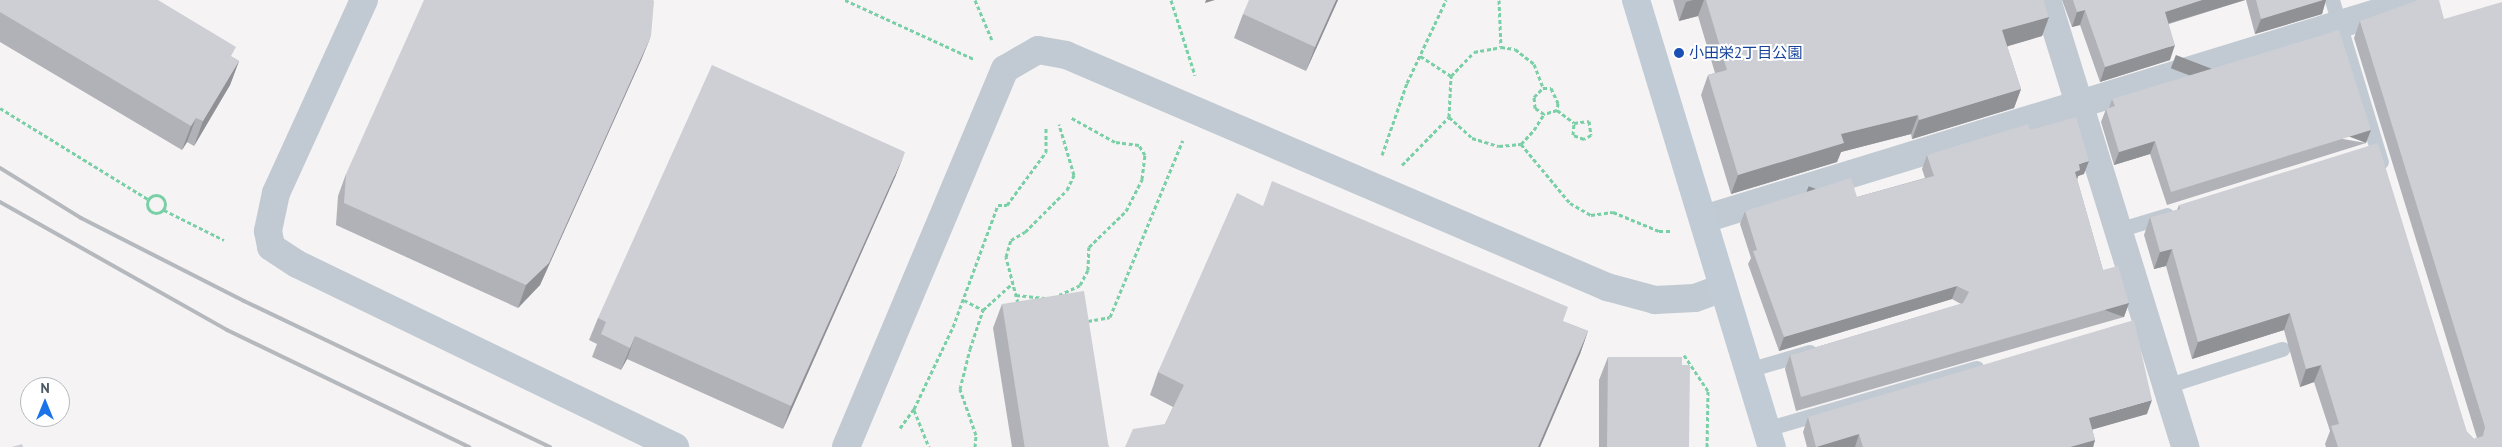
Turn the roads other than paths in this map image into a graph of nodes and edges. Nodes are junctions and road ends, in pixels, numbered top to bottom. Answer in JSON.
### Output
{"nodes":[{"id":1,"x":364,"y":0,"type":"edge"},
{"id":2,"x":1636,"y":0,"type":"edge"},
{"id":3,"x":2047,"y":0,"type":"edge"},
{"id":4,"x":2419,"y":0,"type":"edge"},
{"id":5,"x":2336,"y":12,"type":"edge"},
{"id":6,"x":2079,"y":104,"type":"junction"},
{"id":7,"x":2378,"y":149,"type":"junction"},
{"id":8,"x":2359,"y":155,"type":"edge"},
{"id":9,"x":2386,"y":177,"type":"edge"},
{"id":10,"x":2183,"y":210,"type":"edge"},
{"id":11,"x":1692,"y":224,"type":"junction"},
{"id":12,"x":2118,"y":230,"type":"junction"},
{"id":13,"x":1722,"y":288,"type":"junction"},
{"id":14,"x":1823,"y":348,"type":"edge"},
{"id":15,"x":2282,"y":349,"type":"dead end"},
{"id":16,"x":1995,"y":362,"type":"edge"},
{"id":17,"x":1748,"y":370,"type":"junction"},
{"id":18,"x":2166,"y":386,"type":"junction"},
{"id":19,"x":1769,"y":438,"type":"edge"},
{"id":20,"x":675,"y":447,"type":"edge"},
{"id":21,"x":846,"y":447,"type":"edge"},
{"id":22,"x":2185,"y":447,"type":"edge"}],
"edges":[{"from":1,"to":20,"type":"street"},
{"from":2,"to":11,"type":"street"},
{"from":3,"to":6,"type":"street"},
{"from":4,"to":5,"type":"street"},
{"from":5,"to":6,"type":"street"},
{"from":5,"to":7,"type":"lane"},
{"from":6,"to":11,"type":"street"},
{"from":6,"to":12,"type":"street"},
{"from":7,"to":8,"type":"lane"},
{"from":7,"to":9,"type":"lane"},
{"from":10,"to":12,"type":"lane"},
{"from":11,"to":13,"type":"street"},
{"from":12,"to":18,"type":"street"},
{"from":13,"to":17,"type":"street"},
{"from":13,"to":21,"type":"street"},
{"from":14,"to":17,"type":"lane"},
{"from":15,"to":18,"type":"lane"},
{"from":16,"to":19,"type":"lane"},
{"from":17,"to":19,"type":"street"},
{"from":18,"to":22,"type":"street"}]}
